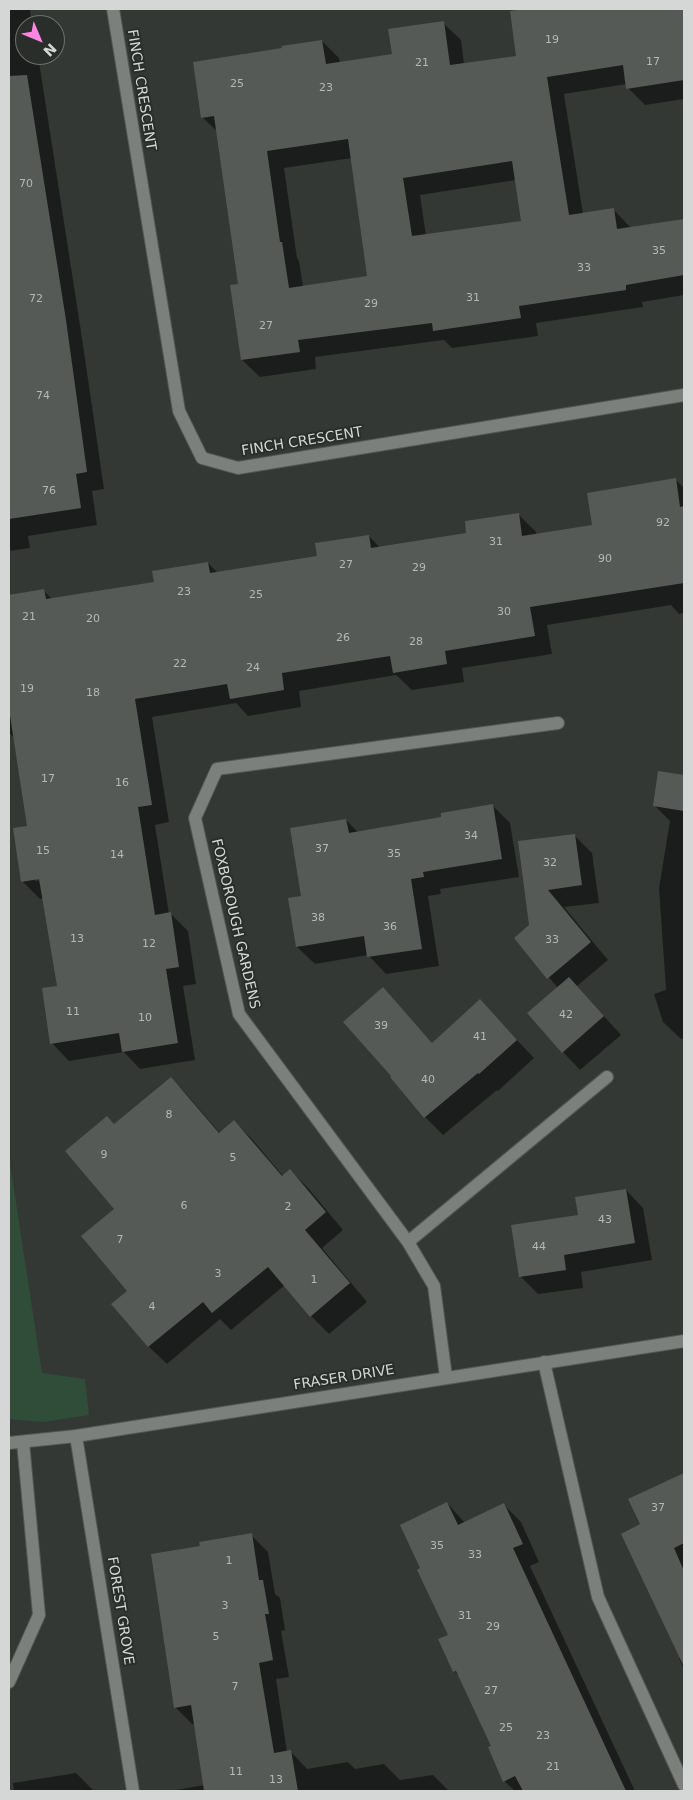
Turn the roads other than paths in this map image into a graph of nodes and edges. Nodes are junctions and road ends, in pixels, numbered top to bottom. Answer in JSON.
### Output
{"nodes":[{"id":1,"x":112,"y":9,"type":"edge"},
{"id":2,"x":684,"y":395,"type":"edge"},
{"id":3,"x":558,"y":723,"type":"dead end"},
{"id":4,"x":608,"y":1077,"type":"dead end"},
{"id":5,"x":408,"y":1242,"type":"junction"},
{"id":6,"x":684,"y":1341,"type":"edge"},
{"id":7,"x":544,"y":1362,"type":"junction"},
{"id":8,"x":446,"y":1377,"type":"junction"},
{"id":9,"x":76,"y":1436,"type":"junction"},
{"id":10,"x":23,"y":1442,"type":"junction"},
{"id":11,"x":9,"y":1443,"type":"edge"},
{"id":12,"x":9,"y":1682,"type":"edge"},
{"id":13,"x":684,"y":1786,"type":"edge"},
{"id":14,"x":133,"y":1791,"type":"edge"}],
"edges":[{"from":1,"to":2,"type":"street","name":"FINCH CRESCENT"},
{"from":3,"to":5,"type":"street","name":"FOXBOROUGH GARDENS"},
{"from":4,"to":5,"type":"street"},
{"from":5,"to":8,"type":"street"},
{"from":6,"to":7,"type":"street","name":"FRASER DRIVE"},
{"from":7,"to":8,"type":"street","name":"FRASER DRIVE"},
{"from":7,"to":13,"type":"street"},
{"from":8,"to":9,"type":"street","name":"FRASER DRIVE"},
{"from":9,"to":10,"type":"street","name":"FRASER DRIVE"},
{"from":9,"to":14,"type":"street","name":"FOREST GROVE"},
{"from":10,"to":11,"type":"street","name":"FRASER DRIVE"},
{"from":10,"to":12,"type":"street"}]}
